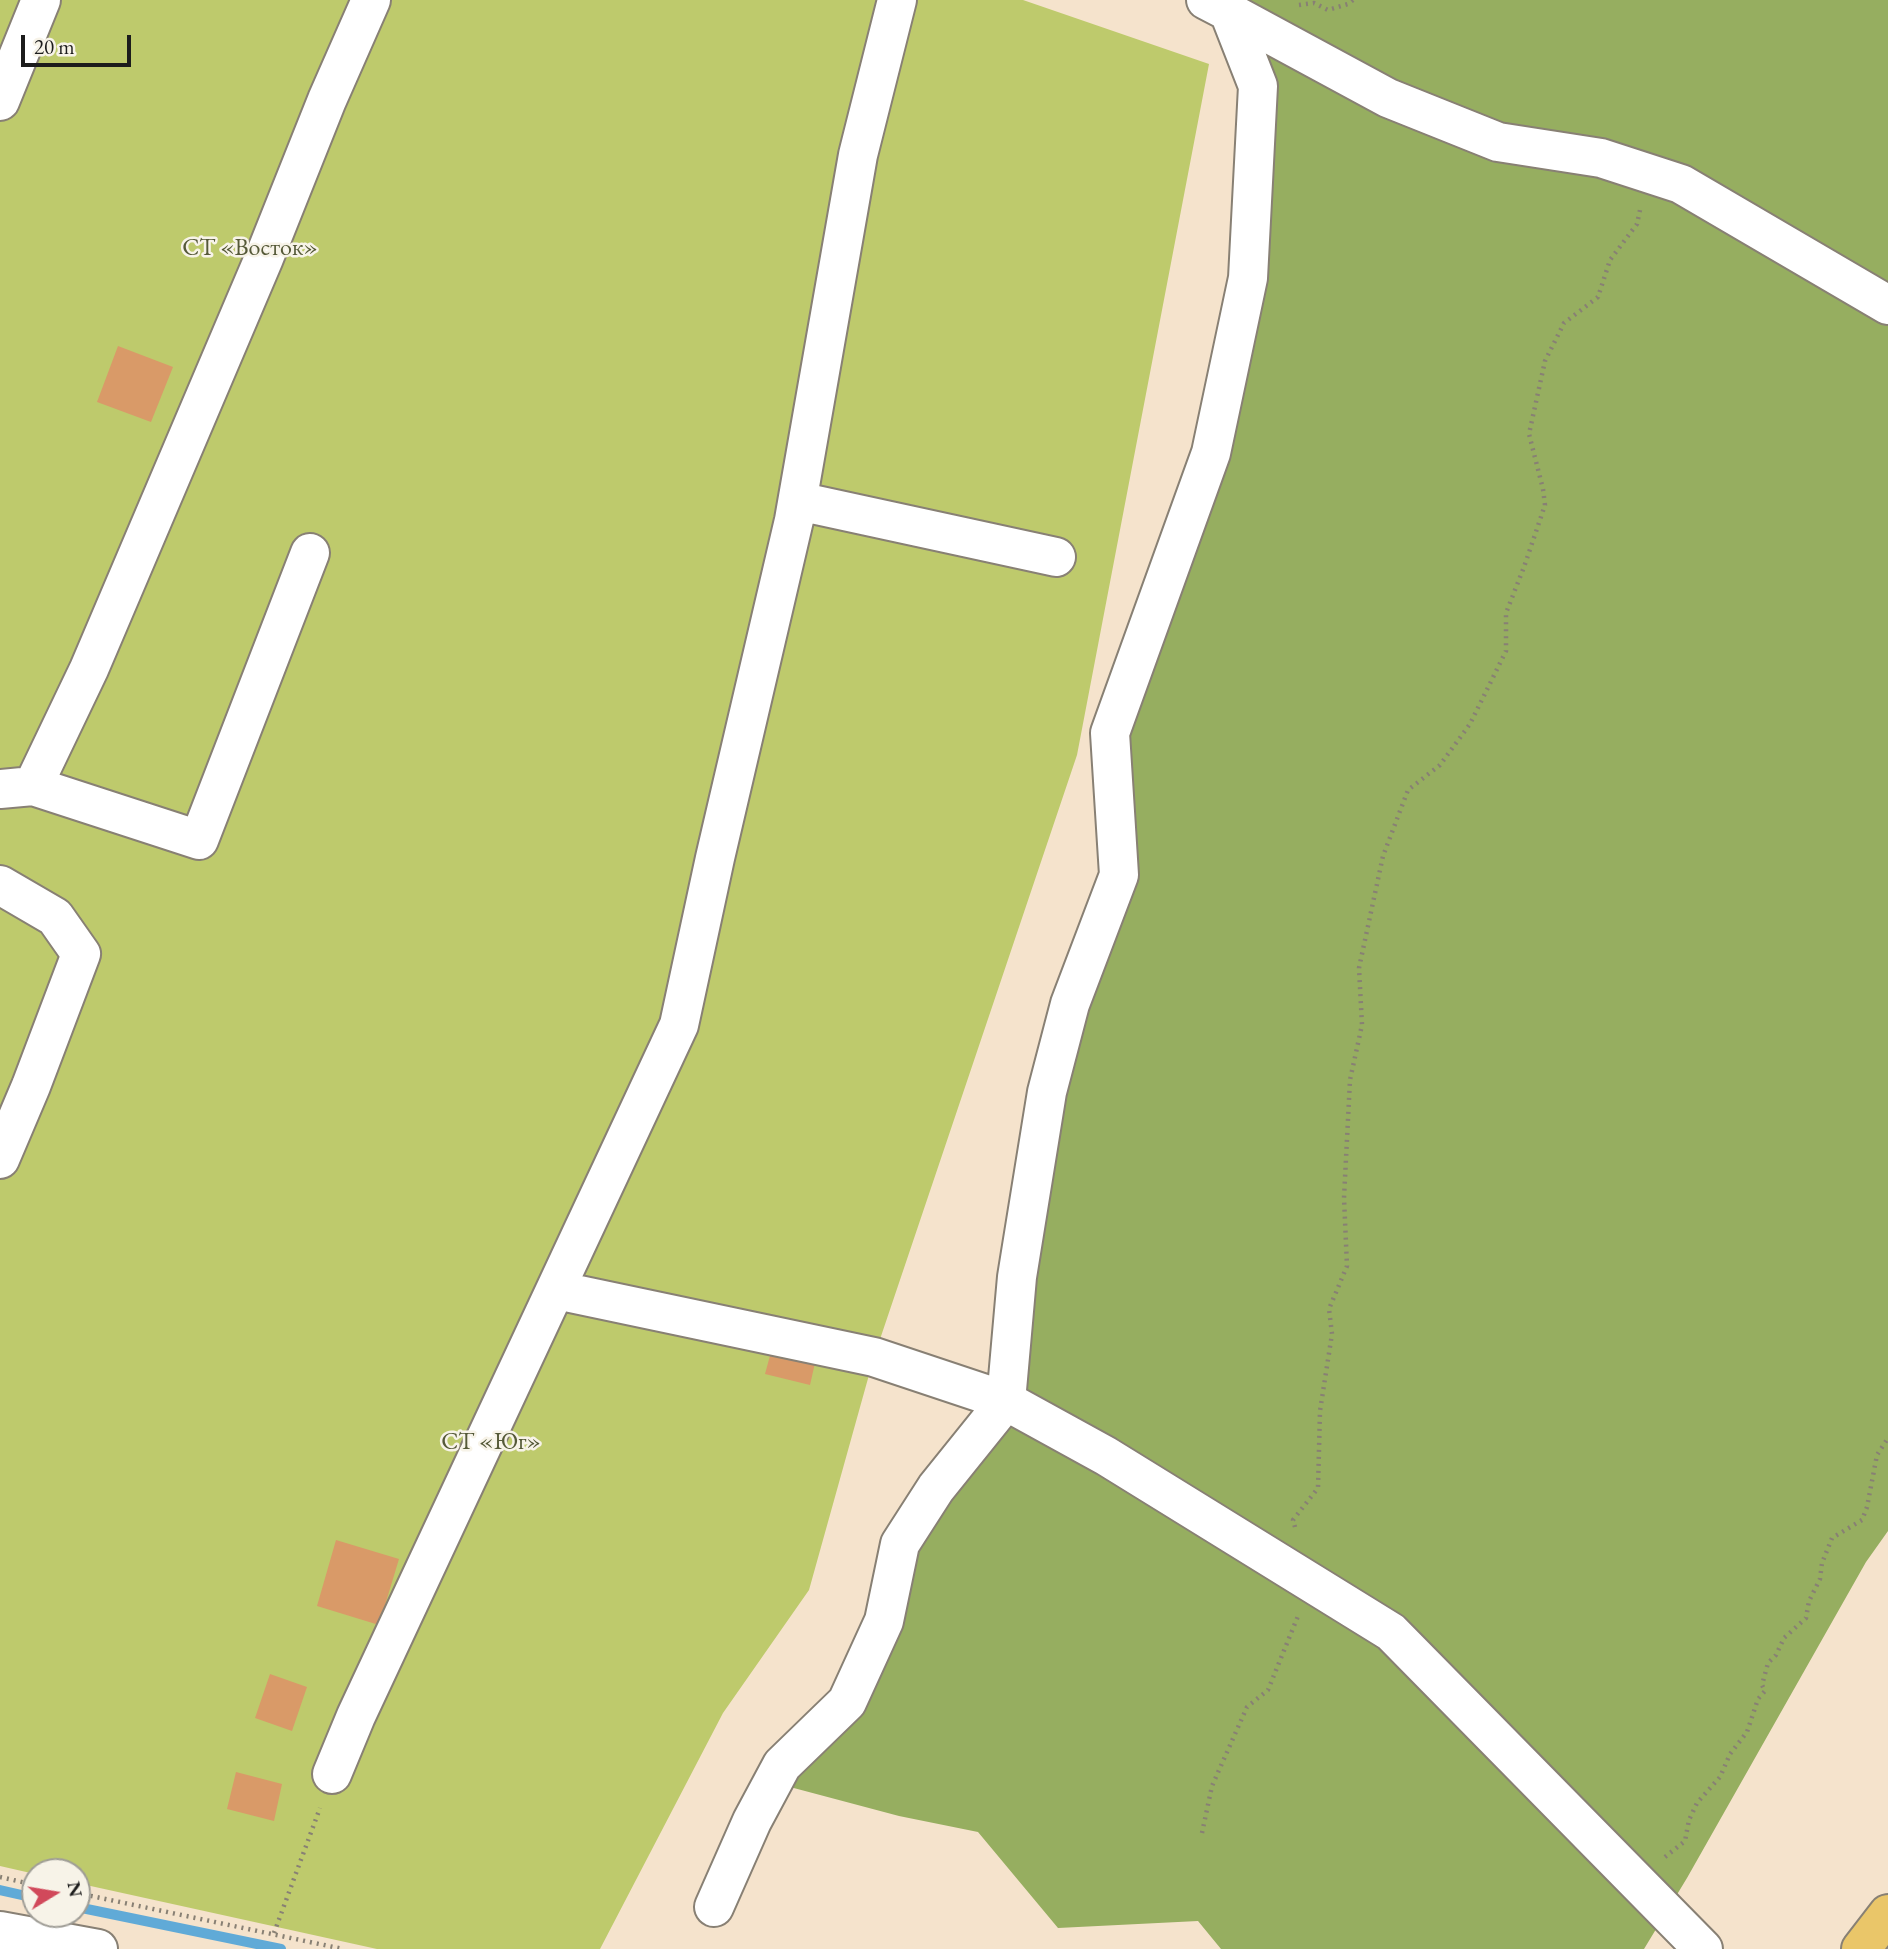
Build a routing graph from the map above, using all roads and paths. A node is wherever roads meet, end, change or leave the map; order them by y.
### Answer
1 (41, 0) edge
2 (371, 0) edge
3 (897, 0) edge
4 (1218, 6) edge
5 (0, 101) edge
6 (1673, 181) junction
7 (1888, 305) edge
8 (798, 501) junction
9 (310, 553) dead end
10 (1056, 557) dead end
11 (17, 787) edge
12 (0, 885) edge
13 (0, 1159) edge
14 (556, 1290) junction
15 (1006, 1401) junction
16 (1888, 1438) edge
17 (1308, 1581) junction
18 (332, 1774) joint
19 (1202, 1833) dead end
20 (0, 1877) edge
21 (21, 1882) edge
22 (1640, 1885) junction
23 (91, 1896) edge
24 (714, 1907) dead end
25 (1888, 1913) edge
26 (0, 1931) edge
27 (274, 1933) junction
28 (98, 1949) edge
29 (343, 1949) edge
30 (1703, 1949) edge
31 (1861, 1949) edge

1 - 5 lane
2 - 11 lane
3 - 8 lane
4 - 6 lane
4 - 15 lane
6 - 7 lane
6 - 17 path
8 - 10 lane
8 - 14 lane
9 - 11 lane
12 - 13 lane
14 - 15 lane
14 - 18 lane
15 - 17 lane
15 - 24 lane
16 - 22 path
17 - 19 path
17 - 22 lane
18 - 27 path
20 - 21 path
22 - 30 lane
23 - 27 path
25 - 31 main road
26 - 28 lane
27 - 29 path

